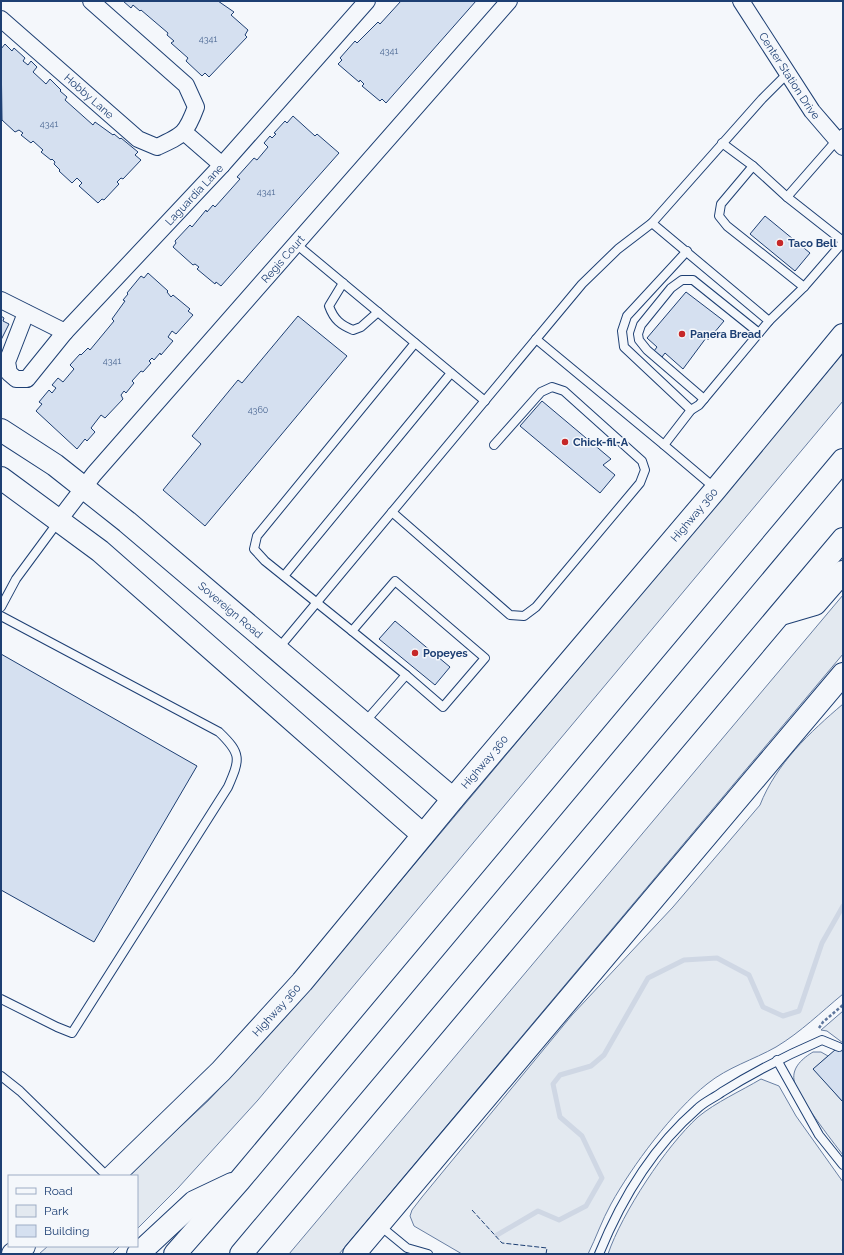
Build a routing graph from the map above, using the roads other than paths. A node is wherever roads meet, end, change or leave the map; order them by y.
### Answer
1 (91, 1) edge
2 (367, 1) edge
3 (509, 1) edge
4 (741, 1) edge
5 (1, 19) edge
6 (787, 74) junction
7 (184, 132) junction
8 (841, 140) edge
9 (722, 143) junction
10 (222, 165) junction
11 (753, 166) junction
12 (787, 197) junction
13 (652, 223) junction
14 (843, 242) edge
15 (296, 244) junction
16 (687, 251) junction
17 (343, 283) junction
18 (804, 287) junction
19 (1, 300) edge
20 (378, 312) junction
21 (26, 313) junction
22 (769, 321) junction
23 (65, 332) junction
24 (760, 333) junction
25 (843, 335) edge
26 (536, 339) junction
27 (415, 343) junction
28 (452, 373) junction
29 (704, 399) junction
30 (484, 401) junction
31 (691, 410) junction
32 (1, 430) edge
33 (664, 445) junction
34 (494, 446) dead end
35 (843, 460) edge
36 (1, 478) edge
37 (83, 488) junction
38 (716, 489) junction
39 (392, 512) junction
40 (59, 520) junction
41 (843, 539) edge
42 (843, 572) edge
43 (284, 576) junction
44 (317, 602) junction
45 (1, 607) edge
46 (780, 614) junction
47 (1, 616) edge
48 (352, 631) junction
49 (277, 650) junction
50 (843, 674) edge
51 (406, 675) junction
52 (364, 724) junction
53 (453, 799) junction
54 (423, 835) junction
55 (1, 999) edge
56 (839, 1047) dead end
57 (777, 1060) junction
58 (1, 1076) edge
59 (843, 1165) edge
60 (106, 1175) edge
61 (114, 1175) edge
62 (240, 1180) junction
63 (378, 1224) junction
64 (23, 1247) edge
65 (13, 1254) edge
66 (138, 1254) edge
67 (175, 1254) edge
68 (241, 1254) edge
69 (354, 1254) edge
70 (428, 1254) edge
71 (599, 1254) edge

1 - 7 street
2 - 10 street, Laguardia Lane
3 - 15 street, Regis Court
4 - 6 street, Center Station Drive
5 - 7 street, Hobby Lane
6 - 8 street, Center Station Drive
6 - 9 lane
7 - 10 street
8 - 12 lane
9 - 11 lane
9 - 13 lane
10 - 23 street, Laguardia Lane
11 - 12 lane
11 - 18 lane
12 - 14 lane
13 - 16 lane
13 - 26 lane
14 - 18 lane
15 - 17 lane
15 - 37 street, Regis Court
16 - 22 lane
16 - 31 lane
17 - 20 lane
17 - 20 lane
18 - 22 lane
19 - 21 street
20 - 27 lane
21 - 23 street
21 - 23 street, Laguardia Lane
22 - 24 lane
24 - 29 lane
24 - 29 lane
25 - 38 main road, Highway 360
26 - 30 lane
26 - 33 lane
27 - 28 lane
27 - 43 lane
28 - 30 lane
28 - 43 lane
29 - 31 lane
30 - 39 lane
31 - 33 lane
32 - 37 main road, Sovereign Road
33 - 38 lane
34 - 39 lane
35 - 62 main road
36 - 40 main road
37 - 40 street, Regis Court
37 - 49 main road, Sovereign Road
38 - 53 main road, Highway 360
39 - 44 lane
40 - 45 lane
40 - 54 main road
41 - 46 main road
42 - 46 main road
43 - 44 lane
44 - 48 lane
44 - 49 lane
46 - 68 main road
47 - 55 lane
48 - 51 lane
48 - 51 lane
49 - 52 main road, Sovereign Road
50 - 63 main road
51 - 52 lane
52 - 53 main road, Sovereign Road
53 - 54 main road, Highway 360
54 - 61 main road, Highway 360
56 - 57 lane
57 - 59 lane
57 - 71 lane
58 - 60 lane
62 - 66 main road
62 - 67 main road
63 - 69 main road
63 - 70 lane
64 - 65 main road

